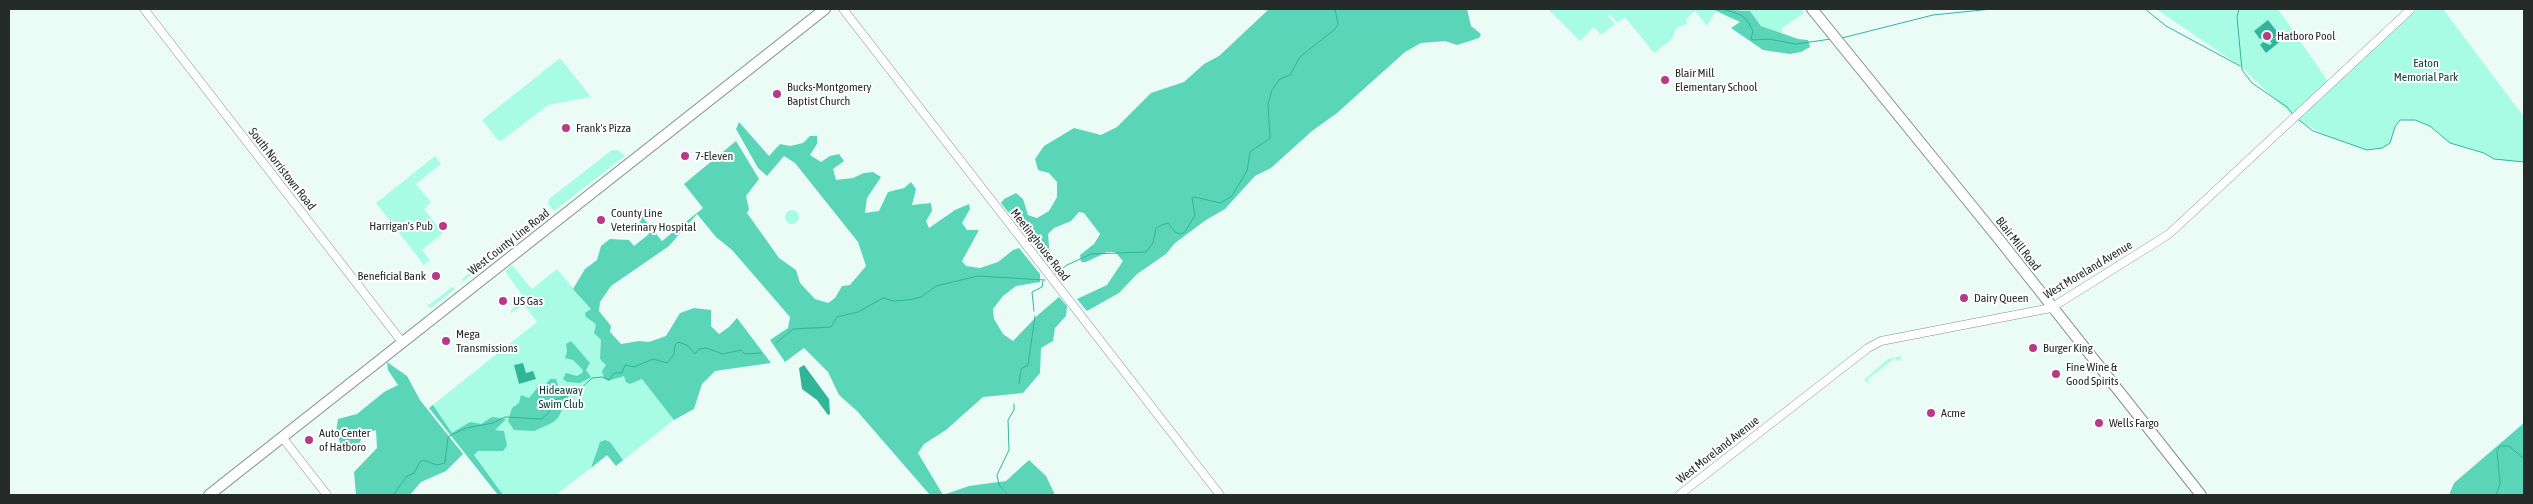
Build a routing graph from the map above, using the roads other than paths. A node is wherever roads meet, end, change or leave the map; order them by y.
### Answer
1 (144, 9) edge
2 (825, 9) edge
3 (843, 9) edge
4 (1812, 9) edge
5 (2411, 9) edge
6 (2051, 308) junction
7 (402, 342) junction
8 (282, 437) junction
9 (209, 495) edge
10 (327, 495) edge
11 (1220, 495) edge
12 (1679, 495) edge
13 (2202, 495) edge

1 - 7 street, South Norristown Road
2 - 7 main road, West County Line Road
3 - 11 street, Meetinghouse Road
4 - 6 main road, Blair Mill Road
5 - 6 street, West Moreland Avenue
6 - 12 street, West Moreland Avenue
6 - 13 main road, Blair Mill Road
7 - 8 main road, West County Line Road
8 - 9 main road, West County Line Road
8 - 10 street

